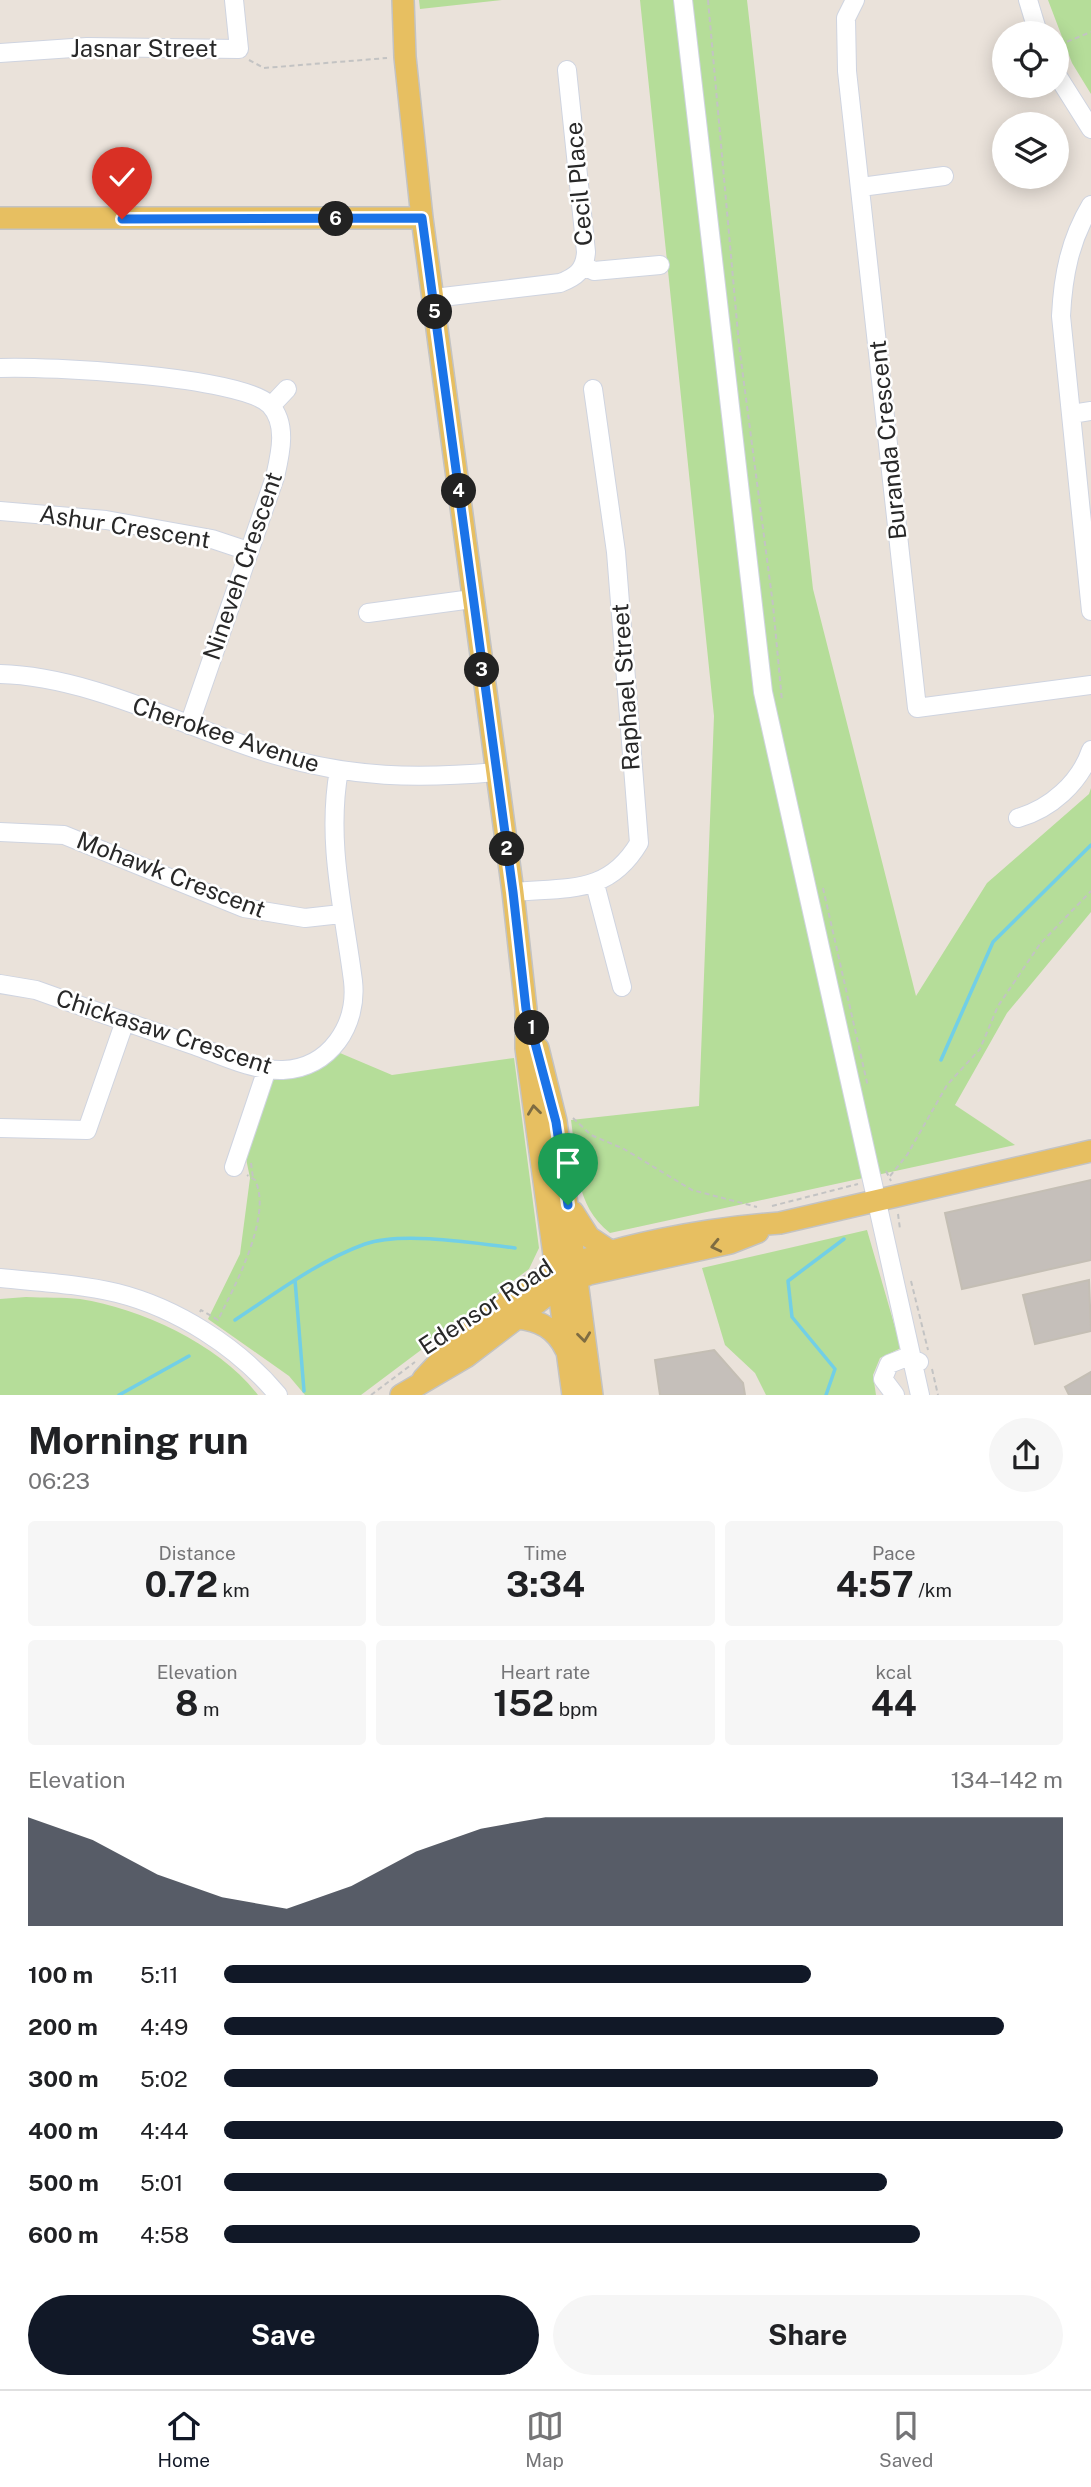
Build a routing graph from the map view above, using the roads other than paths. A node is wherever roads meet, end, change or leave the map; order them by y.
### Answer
1 (234, 0) edge
2 (403, 0) edge
3 (683, 0) edge
4 (855, 0) edge
5 (1028, 0) edge
6 (1034, 21) edge
7 (0, 53) edge
8 (567, 69) dead end
9 (1069, 94) edge
10 (1091, 129) edge
11 (944, 176) dead end
12 (860, 187) junction
13 (1091, 205) edge
14 (0, 218) edge
15 (422, 218) junction
16 (660, 265) dead end
17 (584, 266) junction
18 (434, 298) junction
19 (0, 368) edge
20 (593, 388) dead end
21 (287, 389) dead end
22 (271, 406) junction
23 (1091, 411) edge
24 (1072, 414) junction
25 (0, 511) edge
26 (248, 551) junction
27 (1090, 566) edge
28 (472, 599) junction
29 (1091, 611) edge
30 (368, 613) dead end
31 (0, 674) edge
32 (1091, 685) edge
33 (189, 725) junction
34 (1091, 750) edge
35 (339, 771) junction
36 (496, 772) junction
37 (1018, 818) dead end
38 (0, 832) edge
39 (595, 884) junction
40 (513, 892) junction
41 (341, 914) junction
42 (0, 984) edge
43 (622, 987) dead end
44 (526, 1009) junction
45 (125, 1021) junction
46 (267, 1069) junction
47 (0, 1128) edge
48 (1091, 1151) edge
49 (234, 1167) road end
50 (876, 1201) junction
51 (568, 1205) junction
52 (780, 1223) junction
53 (613, 1253) junction
54 (567, 1275) junction
55 (0, 1278) edge
56 (517, 1318) junction
57 (568, 1356) junction
58 (912, 1357) junction
59 (424, 1379) junction
60 (278, 1395) edge
61 (401, 1395) edge
62 (573, 1395) edge
63 (592, 1395) edge
64 (895, 1395) edge
65 (921, 1395) edge

1 - 7 street, Jasnar Street
2 - 15 main road
3 - 50 street
4 - 12 street, Buranda Crescent
5 - 6 street
8 - 17 street, Cecil Place
9 - 10 street
11 - 12 street
12 - 32 street, Buranda Crescent
13 - 24 street
14 - 15 main road
15 - 18 main road
16 - 17 street
17 - 18 street, Cecil Place
18 - 28 main road
19 - 22 street
20 - 39 street, Raphael Street
21 - 22 street
22 - 26 street, Nineveh Crescent
23 - 24 street
24 - 27 street
25 - 26 street, Ashur Crescent
26 - 33 street, Nineveh Crescent
27 - 29 street
28 - 30 street
28 - 36 main road
31 - 33 street, Cherokee Avenue
33 - 35 street, Cherokee Avenue
34 - 37 street
35 - 36 street, Cherokee Avenue
35 - 41 street, Chickasaw Crescent
36 - 40 main road
38 - 41 street, Mohawk Crescent
39 - 40 street, Raphael Street
39 - 43 street
40 - 44 main road
41 - 46 street, Chickasaw Crescent
42 - 45 street, Chickasaw Crescent
44 - 51 main road
54 -> 44 main road
45 - 46 street, Chickasaw Crescent
45 - 47 street
46 - 49 street
48 - 50 main road, Edensor Road
50 - 52 main road, Edensor Road
50 - 58 street
51 - 53 main road
51 - 54 main road
52 - 53 main road, Edensor Road
52 -> 54 main road, Edensor Road
53 - 54 main road, Edensor Road
54 - 56 main road, Edensor Road
54 - 57 main road
54 - 59 main road, Edensor Road
54 -> 63 main road
55 - 60 street
56 - 57 main road
56 - 59 main road, Edensor Road
57 - 62 main road
58 - 64 street
58 - 65 street
59 - 61 main road, Edensor Road

